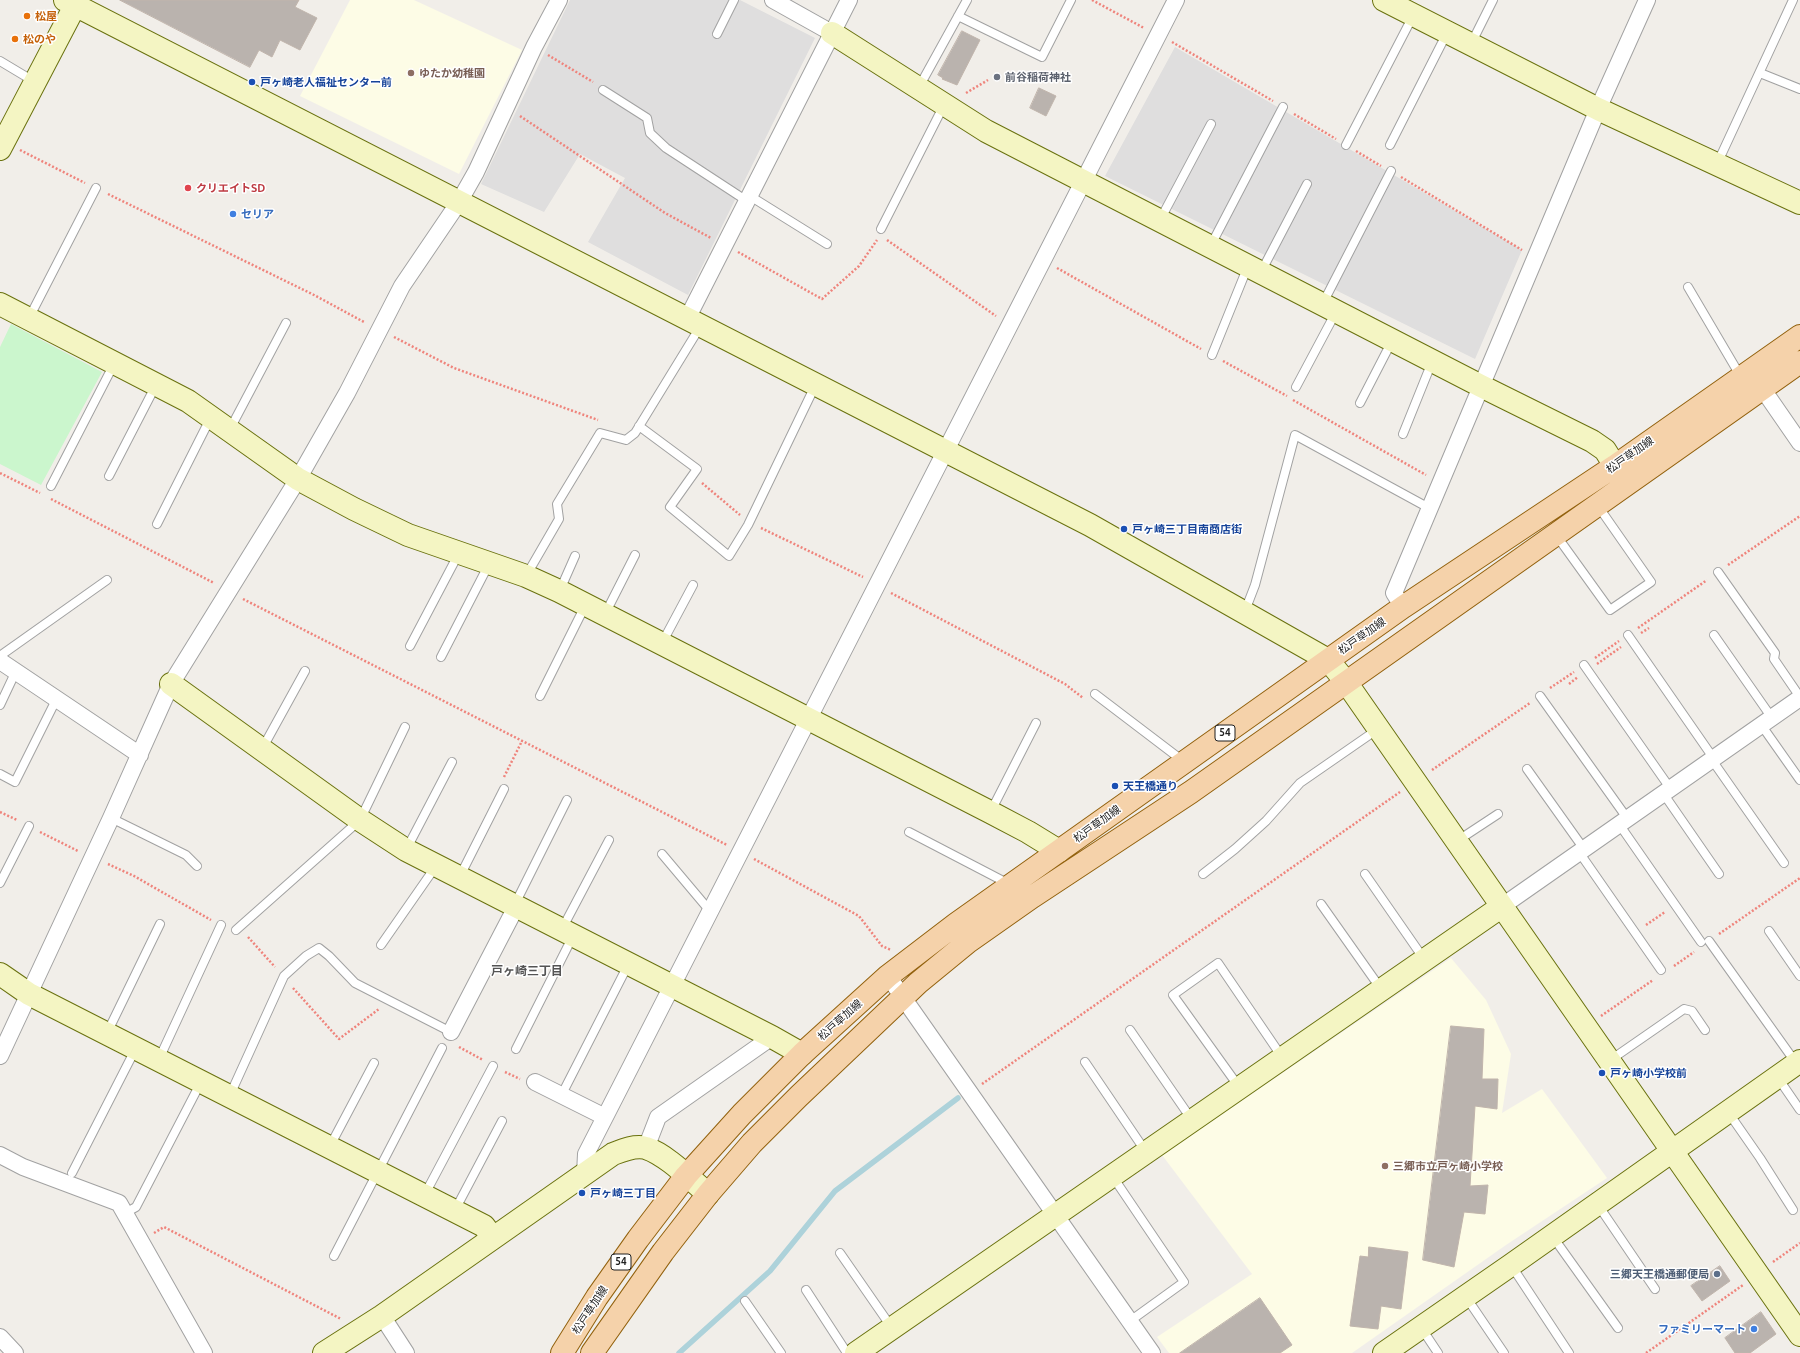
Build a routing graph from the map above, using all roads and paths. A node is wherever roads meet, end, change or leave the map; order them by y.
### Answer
1 (559, 0) edge
2 (734, 0) edge
3 (773, 0) edge
4 (849, 0) edge
5 (1071, 0) edge
6 (1092, 0) edge
7 (1176, 0) edge
8 (1384, 0) edge
9 (1493, 0) edge
10 (1646, 0) edge
11 (1793, 0) edge
12 (964, 1) edge
13 (73, 2) edge
14 (1413, 15) junction
15 (958, 16) junction
16 (1448, 32) junction
17 (832, 33) junction
18 (717, 34) dead end
19 (1158, 35) junction
20 (1470, 45) junction
21 (534, 47) junction
22 (0, 62) edge
23 (1760, 73) junction
24 (988, 80) dead end
25 (35, 82) junction
26 (918, 89) junction
27 (1800, 89) edge
28 (603, 90) joint
29 (966, 93) dead end
30 (944, 105) junction
31 (507, 107) junction
32 (1283, 107) junction
33 (1598, 110) junction
34 (1211, 124) dead end
35 (1346, 145) junction
36 (1390, 145) dead end
37 (0, 149) edge
38 (1717, 164) junction
39 (1390, 171) junction
40 (1083, 182) junction
41 (1307, 184) dead end
42 (96, 188) dead end
43 (748, 198) junction
44 (459, 202) junction
45 (1800, 203) edge
46 (1160, 220) junction
47 (881, 229) dead end
48 (827, 244) dead end
49 (724, 245) junction
50 (1211, 246) junction
51 (1535, 258) junction
52 (1052, 265) dead end
53 (1255, 269) junction
54 (1688, 287) dead end
55 (0, 304) edge
56 (1330, 307) junction
57 (29, 319) junction
58 (286, 322) dead end
59 (693, 323) junction
60 (1010, 325) junction
61 (1800, 336) edge
62 (1392, 341) junction
63 (1212, 355) junction
64 (1433, 361) junction
65 (1800, 362) edge
66 (114, 363) junction
67 (1741, 377) junction
68 (156, 385) junction
69 (816, 385) junction
70 (1481, 386) junction
71 (1296, 387) dead end
72 (1762, 388) junction
73 (1360, 403) dead end
74 (211, 417) junction
75 (639, 426) junction
76 (230, 430) junction
77 (1403, 434) dead end
78 (1800, 443) edge
79 (945, 451) junction
80 (1615, 466) junction
81 (0, 473) edge
82 (109, 476) dead end
83 (298, 479) junction
84 (1440, 482) junction
85 (51, 486) dead end
86 (41, 494) dead end
87 (48, 498) dead end
88 (1596, 505) junction
89 (1429, 508) junction
90 (1800, 516) edge
91 (157, 524) dead end
92 (1555, 535) junction
93 (459, 553) junction
94 (634, 555) dead end
95 (574, 556) dead end
96 (489, 563) junction
97 (1718, 572) junction
98 (526, 576) junction
99 (106, 580) dead end
100 (693, 585) dead end
101 (229, 591) junction
102 (559, 591) junction
103 (1403, 607) junction
104 (595, 610) junction
105 (1245, 611) junction
106 (1649, 628) dead end
107 (1714, 635) dead end
108 (1630, 637) junction
109 (662, 644) junction
110 (410, 646) dead end
111 (0, 656) edge
112 (441, 657) dead end
113 (1328, 660) junction
114 (0, 661) edge
115 (1586, 668) junction
116 (16, 671) junction
117 (305, 671) dead end
118 (1346, 682) junction
119 (171, 684) junction
120 (1569, 684) dead end
121 (1094, 694) dead end
122 (540, 696) dead end
123 (1540, 696) junction
124 (1800, 697) edge
125 (57, 698) junction
126 (0, 705) edge
127 (808, 719) junction
128 (1767, 722) junction
129 (1036, 723) dead end
130 (406, 727) dead end
131 (1378, 728) junction
132 (522, 741) junction
133 (262, 749) junction
134 (140, 754) junction
135 (1713, 759) junction
136 (452, 762) dead end
137 (1184, 762) junction
138 (1527, 769) dead end
139 (0, 774) edge
140 (1800, 780) edge
141 (1415, 782) junction
142 (504, 789) joint
143 (1667, 790) junction
144 (567, 800) dead end
145 (990, 812) junction
146 (1498, 814) dead end
147 (112, 818) junction
148 (360, 820) junction
149 (1623, 821) junction
150 (29, 826) dead end
151 (909, 832) dead end
152 (609, 840) dead end
153 (1456, 841) junction
154 (406, 850) junction
155 (1059, 851) junction
156 (1582, 851) junction
157 (741, 852) junction
158 (662, 854) dead end
159 (1784, 863) dead end
160 (197, 866) dead end
161 (436, 866) junction
162 (1203, 874) dead end
163 (1365, 874) dead end
164 (1719, 874) dead end
165 (459, 877) junction
166 (0, 883) edge
167 (1011, 885) junction
168 (1321, 904) dead end
169 (1675, 905) junction
170 (515, 907) junction
171 (1501, 907) junction
172 (710, 911) junction
173 (160, 924) dead end
174 (222, 925) dead end
175 (236, 930) dead end
176 (1769, 931) dead end
177 (568, 933) junction
178 (1635, 933) junction
179 (381, 945) dead end
180 (893, 951) dead end
181 (1425, 959) junction
182 (629, 964) junction
183 (1661, 970) dead end
184 (0, 974) edge
185 (888, 976) junction
186 (1800, 976) edge
187 (671, 986) junction
188 (1381, 990) junction
189 (29, 994) junction
190 (902, 997) junction
191 (1130, 1030) dead end
192 (1705, 1030) dead end
193 (452, 1032) joint
194 (107, 1033) junction
195 (772, 1037) junction
196 (136, 1048) junction
197 (442, 1048) dead end
198 (516, 1049) dead end
199 (802, 1054) junction
200 (0, 1056) edge
201 (1283, 1058) junction
202 (159, 1059) junction
203 (1609, 1061) junction
204 (1085, 1062) dead end
205 (1798, 1062) edge
206 (374, 1063) dead end
207 (493, 1066) dead end
208 (1777, 1077) junction
209 (202, 1080) junction
210 (534, 1082) dead end
211 (978, 1087) dead end
212 (1239, 1088) junction
213 (230, 1095) junction
214 (561, 1096) junction
215 (1800, 1110) edge
216 (1728, 1111) junction
217 (604, 1117) junction
218 (502, 1121) dead end
219 (1192, 1121) junction
220 (330, 1146) junction
221 (646, 1148) junction
222 (1672, 1150) junction
223 (1146, 1153) junction
224 (0, 1155) edge
225 (378, 1172) junction
226 (72, 1173) dead end
227 (585, 1174) junction
228 (686, 1176) junction
229 (1113, 1176) junction
230 (708, 1194) junction
231 (424, 1195) junction
232 (1597, 1205) junction
233 (454, 1210) junction
234 (1793, 1210) dead end
235 (125, 1213) junction
236 (1056, 1216) junction
237 (148, 1237) dead end
238 (1552, 1237) junction
239 (493, 1238) junction
240 (1800, 1243) edge
241 (840, 1253) dead end
242 (334, 1256) dead end
243 (1771, 1263) dead end
244 (1511, 1265) junction
245 (1746, 1283) dead end
246 (1655, 1289) dead end
247 (806, 1290) dead end
248 (1465, 1297) junction
249 (745, 1301) dead end
250 (382, 1316) junction
251 (1130, 1321) junction
252 (346, 1322) dead end
253 (1421, 1327) junction
254 (892, 1328) junction
255 (1618, 1328) dead end
256 (1800, 1335) edge
257 (0, 1337) edge
258 (15, 1353) edge
259 (204, 1353) edge
260 (324, 1353) edge
261 (406, 1353) edge
262 (562, 1353) edge
263 (592, 1353) edge
264 (782, 1353) edge
265 (847, 1353) edge
266 (856, 1353) edge
267 (1152, 1353) edge
268 (1384, 1353) edge
269 (1438, 1353) edge
270 (1504, 1353) edge
271 (1569, 1353) edge
272 (1646, 1353) edge

1 - 21 street
2 - 18 lane
3 - 17 street
4 - 17 street
5 - 15 lane
6 - 19 path
7 - 19 street
8 - 14 street
9 - 20 lane
10 - 33 street
11 - 23 lane
12 - 15 lane
13 - 25 street
13 - 44 street
14 - 16 street
14 - 35 lane
15 - 26 lane
16 - 20 street
16 - 36 lane
17 - 26 street
17 - 43 street
19 - 32 path
19 - 40 street
20 - 33 street
21 - 28 path
21 - 31 street
22 - 25 lane
23 - 27 lane
23 - 38 lane
24 - 29 path
25 - 37 street
26 - 30 street
28 - 43 lane
30 - 40 street
30 - 47 lane
31 - 44 street
31 - 49 path
32 - 35 path
32 - 50 lane
33 - 38 street
33 - 51 street
34 - 46 lane
35 - 39 path
38 - 45 street
39 - 51 path
39 - 56 lane
40 - 46 street
40 - 60 street
41 - 53 lane
42 - 57 lane
43 - 48 lane
43 - 49 street
44 - 59 street
44 - 83 street
46 - 50 street
49 - 59 street
49 - 60 path
50 - 53 street
51 - 70 street
52 - 63 path
53 - 56 street
53 - 63 lane
54 - 67 lane
55 - 57 street
56 - 62 street
56 - 71 lane
57 - 66 street
58 - 76 lane
59 - 69 street
59 - 75 lane
60 - 79 street
61 - 67 main road, 松戸草加線 / 54
62 - 64 street
62 - 73 lane
63 - 84 path
64 - 70 street
64 - 77 lane
65 - 72 main road, 松戸草加線 / 54
66 - 68 street
66 - 85 lane
67 - 80 main road, 松戸草加線 / 54
68 - 74 street
68 - 82 lane
69 - 75 lane
69 - 79 street
70 - 80 street
70 - 84 street
72 - 78 street
72 - 88 main road, 松戸草加線 / 54
74 - 76 street
74 - 91 lane
75 - 98 lane
76 - 83 street
79 - 105 street
79 - 127 street
80 - 103 main road, 松戸草加線 / 54
81 - 86 path
83 - 93 street
83 - 101 street
84 - 89 street
87 - 101 path
88 - 92 main road, 松戸草加線 / 54
88 - 92 lane
89 - 103 street
89 - 105 lane
90 - 97 path
92 - 118 main road, 松戸草加線 / 54
93 - 96 street
93 - 110 lane
94 - 104 lane
95 - 102 lane
96 - 98 street
96 - 112 lane
97 - 108 path
97 - 124 lane
98 - 102 street
99 - 111 lane
100 - 109 lane
101 - 119 street
101 - 132 path
102 - 104 street
103 - 113 main road, 松戸草加線 / 54
104 - 109 street
104 - 122 lane
105 - 113 street
106 - 108 path
107 - 128 lane
108 - 115 path
108 - 115 path
108 - 135 lane
109 - 127 street
113 - 118 street
113 - 137 main road, 松戸草加線 / 54
114 - 116 street
115 - 120 path
115 - 123 path
115 - 143 lane
116 - 125 street
116 - 126 lane
117 - 133 lane
118 - 131 street
118 - 190 main road, 松戸草加線 / 54
119 - 133 street
119 - 134 street
121 - 137 lane
123 - 141 path
123 - 149 lane
124 - 128 street
125 - 134 street
125 - 139 lane
127 - 145 street
127 - 157 street
128 - 135 street
128 - 140 lane
129 - 145 lane
130 - 148 lane
131 - 141 street
131 - 162 lane
132 - 142 path
132 - 157 path
133 - 148 street
134 - 147 street
135 - 143 street
135 - 159 lane
136 - 154 lane
137 - 155 main road, 松戸草加線 / 54
138 - 156 lane
141 - 153 street
141 - 211 path
142 - 165 lane
143 - 149 street
143 - 164 lane
144 - 170 lane
145 - 155 street
146 - 153 lane
147 - 160 lane
147 - 189 street
148 - 154 street
148 - 175 lane
149 - 156 street
149 - 169 lane
150 - 166 lane
151 - 167 lane
152 - 177 lane
153 - 171 street
154 - 161 street
155 - 167 main road, 松戸草加線 / 54
156 - 171 street
156 - 178 lane
157 - 172 street
157 - 180 path
158 - 172 lane
161 - 165 street
161 - 179 lane
163 - 181 lane
165 - 170 street
167 - 185 main road, 松戸草加線 / 54
168 - 188 lane
169 - 178 path
169 - 205 lane
170 - 177 street
170 - 193 street
171 - 181 street
171 - 203 street
172 - 187 street
173 - 194 lane
174 - 202 lane
176 - 186 lane
177 - 182 street
177 - 198 lane
178 - 183 lane
181 - 188 street
182 - 187 street
182 - 214 lane
184 - 189 street
185 - 190 street
185 - 199 main road, 松戸草加線 / 54
187 - 195 street
187 - 217 street
188 - 201 street
189 - 194 street
189 - 200 street
190 - 230 main road, 松戸草加線 / 54
190 - 236 street
191 - 219 lane
192 - 203 lane
193 - 213 lane
194 - 196 street
195 - 199 street
195 - 221 street
196 - 202 street
196 - 226 lane
197 - 225 lane
199 - 228 main road, 松戸草加線 / 54
201 - 212 street
201 - 212 lane
202 - 209 street
203 - 222 street
204 - 223 lane
205 - 208 street
206 - 220 lane
207 - 231 lane
208 - 215 lane
208 - 216 street
209 - 213 street
209 - 235 lane
210 - 214 street
212 - 219 street
213 - 220 street
214 - 217 street
216 - 222 street
216 - 234 lane
217 - 227 street
218 - 233 lane
219 - 223 street
220 - 225 street
221 - 227 street
221 - 228 street
222 - 232 street
222 - 256 street
223 - 229 street
224 - 235 street
225 - 231 street
225 - 242 lane
227 - 239 street
228 - 230 street
228 - 262 main road, 松戸草加線 / 54
229 - 236 street
229 - 251 lane
230 - 263 main road, 松戸草加線 / 54
231 - 233 street
232 - 238 street
232 - 246 lane
233 - 239 street
235 - 259 street
236 - 251 street
236 - 254 street
237 - 252 path
238 - 244 street
238 - 255 lane
239 - 250 street
240 - 243 path
241 - 254 lane
244 - 248 street
244 - 271 lane
245 - 272 path
247 - 265 lane
248 - 253 street
248 - 270 lane
249 - 264 lane
250 - 260 street
250 - 261 street
251 - 267 street
253 - 268 street
253 - 269 lane
254 - 266 street
257 - 258 street

